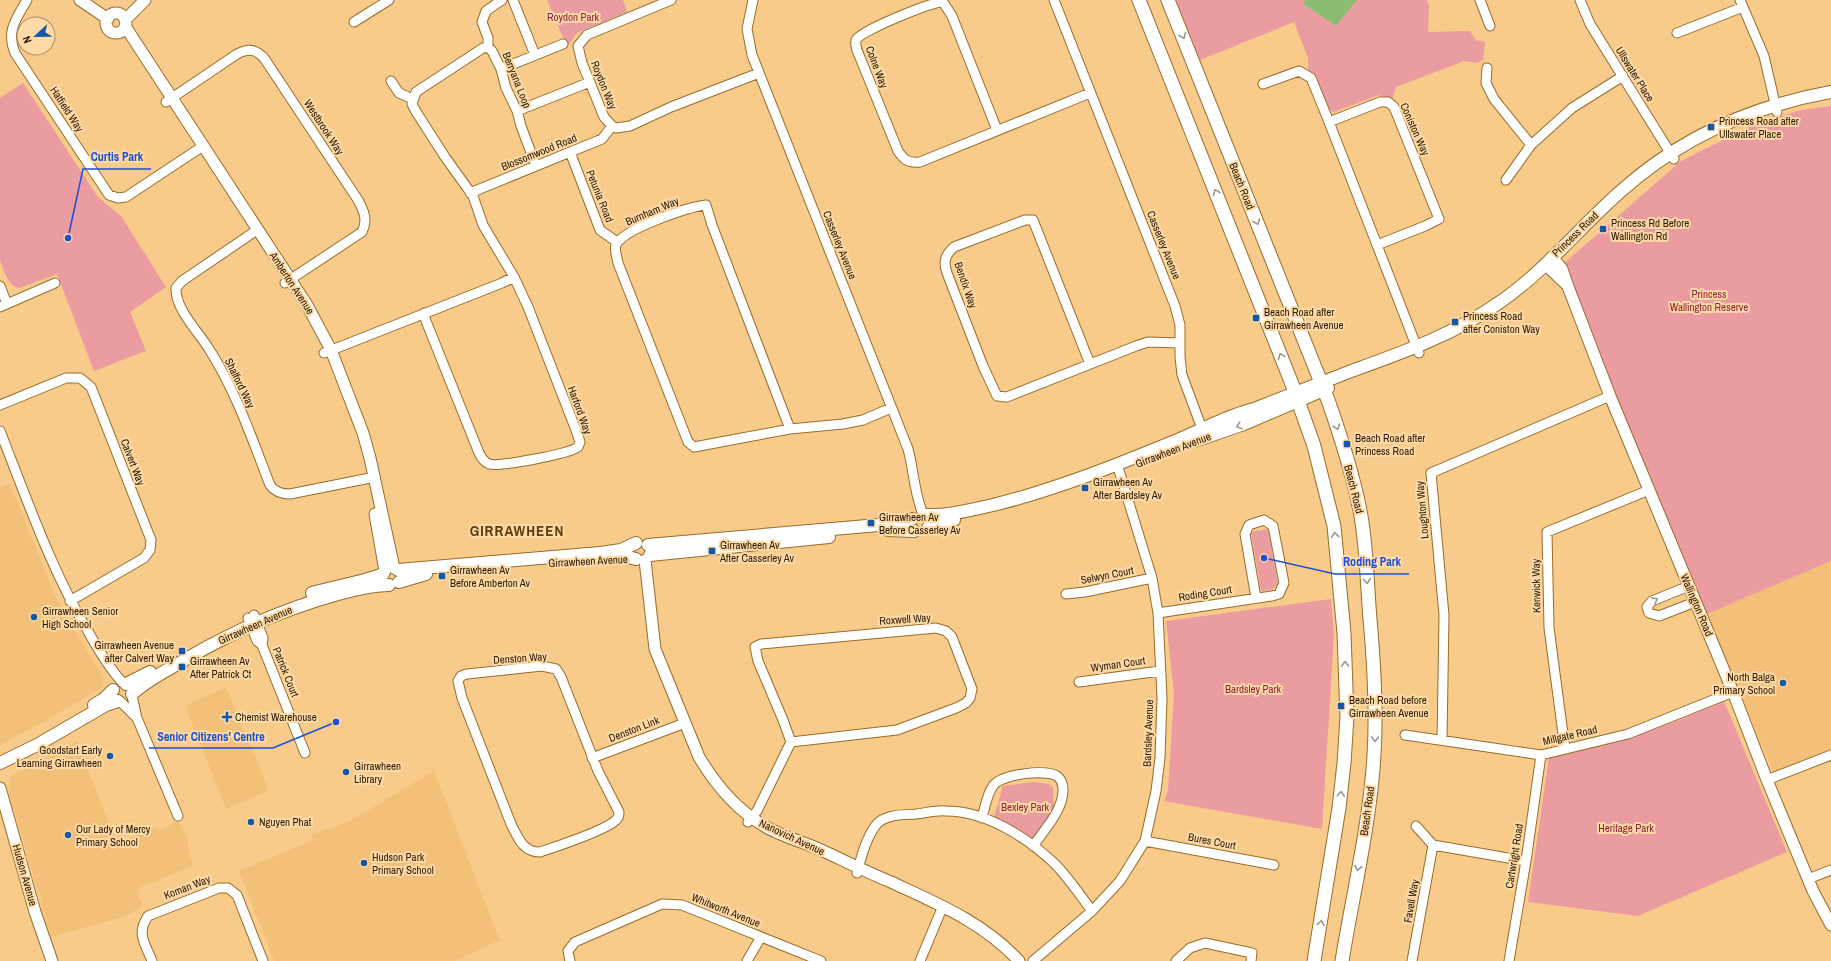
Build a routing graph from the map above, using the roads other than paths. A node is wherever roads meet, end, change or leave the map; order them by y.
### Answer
1 (27, 0) edge
2 (80, 0) edge
3 (93, 0) edge
4 (135, 0) edge
5 (146, 0) edge
6 (389, 0) edge
7 (502, 0) edge
8 (513, 0) edge
9 (671, 0) edge
10 (753, 0) edge
11 (1054, 0) edge
12 (1139, 0) edge
13 (1168, 0) edge
14 (1480, 0) edge
15 (1580, 0) edge
16 (1742, 3) edge
17 (118, 21) junction
18 (354, 22) dead end
19 (1490, 26) dead end
20 (1677, 33) dead end
21 (563, 44) dead end
22 (488, 47) junction
23 (536, 55) junction
24 (502, 68) junction
25 (1487, 68) dead end
26 (759, 73) junction
27 (1623, 76) junction
28 (391, 81) dead end
29 (590, 82) junction
30 (1263, 84) dead end
31 (1831, 92) edge
32 (1090, 93) junction
33 (413, 99) junction
34 (1831, 99) edge
35 (169, 100) junction
36 (1776, 109) junction
37 (517, 111) junction
38 (1329, 122) junction
39 (612, 126) junction
40 (997, 130) junction
41 (1531, 145) junction
42 (200, 148) junction
43 (570, 152) junction
44 (1672, 156) junction
45 (536, 166) junction
46 (1506, 180) dead end
47 (470, 193) junction
48 (255, 232) junction
49 (617, 242) junction
50 (1377, 245) junction
51 (1551, 263) junction
52 (514, 278) junction
53 (287, 281) junction
54 (55, 283) dead end
55 (0, 286) edge
56 (4, 305) edge
57 (424, 313) junction
58 (1180, 343) junction
59 (1418, 350) junction
60 (328, 352) junction
61 (1090, 364) junction
62 (1323, 386) junction
63 (1610, 396) junction
64 (1297, 397) junction
65 (0, 405) edge
66 (891, 408) junction
67 (790, 429) junction
68 (0, 431) edge
69 (1204, 433) junction
70 (1118, 467) junction
71 (371, 477) junction
72 (1649, 490) junction
73 (918, 519) junction
74 (642, 554) junction
75 (391, 575) junction
76 (1152, 578) junction
77 (1689, 586) junction
78 (1066, 594) dead end
79 (1256, 598) junction
80 (70, 601) junction
81 (1695, 602) junction
82 (1158, 613) junction
83 (252, 620) junction
84 (1160, 671) junction
85 (1079, 682) dead end
86 (123, 692) junction
87 (1733, 692) junction
88 (681, 725) junction
89 (1405, 736) dead end
90 (1442, 740) junction
91 (791, 742) junction
92 (1565, 749) junction
93 (305, 753) dead end
94 (1541, 755) junction
95 (1831, 755) edge
96 (0, 757) edge
97 (592, 758) junction
98 (0, 763) edge
99 (1767, 780) junction
100 (0, 788) edge
101 (0, 804) edge
102 (178, 816) dead end
103 (982, 818) junction
104 (750, 820) junction
105 (1416, 826) dead end
106 (1145, 841) junction
107 (1433, 845) junction
108 (1033, 846) junction
109 (1526, 861) junction
110 (1274, 865) dead end
111 (1831, 870) edge
112 (857, 871) junction
113 (1808, 879) junction
114 (941, 909) junction
115 (1092, 910) junction
116 (1831, 924) edge
117 (761, 937) junction
118 (45, 961) edge
119 (52, 961) edge
120 (152, 961) edge
121 (263, 961) edge
122 (570, 961) edge
123 (747, 961) edge
124 (821, 961) edge
125 (920, 961) edge
126 (1010, 961) edge
127 (1019, 961) edge
128 (1033, 961) edge
129 (1176, 961) edge
130 (1251, 961) edge
131 (1314, 961) edge
132 (1342, 961) edge
133 (1412, 961) edge
134 (1509, 961) edge

1 - 42 street, Hatfield Way
2 - 17 street, Amberton Avenue
3 - 17 street, Amberton Avenue
4 - 17 street
5 - 17 street
6 - 18 street
7 - 22 street
8 - 23 street
9 - 29 street, Roydon Way
10 - 26 street, Casserley Avenue
11 - 32 street, Casserley Avenue
64 -> 12 main road
13 -> 62 main road, Beach Road
14 - 19 street
15 - 27 street, Ullswater Place
16 - 20 street
16 - 36 street
17 - 35 street, Amberton Avenue
21 - 23 street
22 - 24 street, Berryana Loop
22 - 33 street, Berryana Loop
23 - 24 street
24 - 37 street, Berryana Loop
25 - 41 street
26 - 39 street, Roydon Way
26 - 66 street, Casserley Avenue
27 - 41 street
27 - 44 street, Ullswater Place
28 - 33 street
29 - 37 street
29 - 39 street, Roydon Way
30 - 38 street
31 - 36 main road, Princess Road
32 - 40 street, Colne Way
32 - 58 street, Casserley Avenue
33 - 47 street
34 - 36 main road, Princess Road
35 - 42 street, Amberton Avenue
35 - 53 street, Westbrook Way
36 - 44 main road, Princess Road
37 - 45 street, Berryana Loop
38 - 50 street
38 - 50 street, Coniston Way
39 - 43 street, Blossomwood Road
40 - 40 street, Colne Way
41 - 46 street
42 - 48 street, Amberton Avenue
43 - 45 street, Blossomwood Road
43 - 49 street, Petunia Road
44 - 51 main road, Princess Road
45 - 47 street, Blossomwood Road
47 - 52 street
48 - 53 street, Amberton Avenue
48 - 71 street, Shalford Way
49 - 67 street
49 - 67 street, Burnham Way
50 - 59 street
51 - 59 main road, Princess Road
51 - 63 street, Wallington Road
52 - 57 street
52 - 57 street, Harford Way
53 - 60 street, Amberton Avenue
54 - 56 street
55 - 56 street
57 - 60 street
58 - 61 street, Bendix Way
58 - 69 street, Casserley Avenue
59 - 62 main road, Princess Road
60 - 71 street, Amberton Avenue
61 - 61 street, Bendix Way
62 - 64 main road, Girrawheen Avenue
62 -> 132 main road, Beach Road
63 - 72 street, Wallington Road
63 - 90 street, Loughton Way
64 - 69 main road, Girrawheen Avenue
131 -> 64 main road
65 - 80 street, Calvert Way
66 - 67 street
66 - 73 street, Casserley Avenue
68 - 80 street
69 - 70 main road, Girrawheen Avenue
70 - 73 main road, Girrawheen Avenue
70 - 73 main road, Girrawheen Avenue
70 - 76 street, Bardsley Avenue
71 - 75 street, Amberton Avenue
72 - 77 street, Wallington Road
72 - 92 street, Kenwick Way
73 - 74 main road, Girrawheen Avenue
74 - 75 main road, Girrawheen Avenue
74 - 88 street, Nanovich Avenue
75 - 83 main road, Girrawheen Avenue
76 - 78 street, Selwyn Court
76 - 82 street, Bardsley Avenue
77 - 81 street, Wallington Road
81 -> 77 street
79 - 79 street, Roding Court
79 - 82 street, Roding Court
80 - 86 street
81 - 87 street, Wallington Road
82 - 84 street, Bardsley Avenue
83 - 86 main road, Girrawheen Avenue
83 - 93 street, Patrick Court
84 - 85 street, Wyman Court
84 - 106 street, Bardsley Avenue
86 - 96 main road, Girrawheen Avenue
86 - 98 main road, Girrawheen Avenue
86 - 102 street
87 - 92 street, Millgate Road
87 - 99 street, Wallington Road
88 - 97 street, Denston Link
88 - 104 street, Nanovich Avenue
89 - 90 street, Millgate Road
90 - 94 street, Millgate Road
91 - 91 street, Roxwell Way
91 - 104 street
92 - 94 street, Millgate Road
94 - 109 street, Cartwright Road
95 - 99 street
97 - 97 street, Denston Way
99 - 113 street, Wallington Road
100 - 119 street, Hudson Avenue
101 - 118 street, Hudson Avenue
103 - 108 street
103 - 108 street
103 - 112 street
104 - 112 street, Nanovich Avenue
105 - 107 street
106 - 110 street, Bures Court
106 - 115 street, Bardsley Avenue
107 - 109 street
107 - 133 street, Favell Way
108 - 115 street
109 - 134 street, Cartwright Road
111 - 113 street
112 - 114 street, Nanovich Avenue
113 - 116 street, Wallington Road
114 - 125 street
114 - 126 street, Nanovich Avenue
114 - 127 street, Nanovich Avenue
115 - 128 street, Bardsley Avenue
117 - 122 street, Whitworth Avenue
117 - 123 street
117 - 124 street, Whitworth Avenue
120 - 121 street, Koman Way
129 - 130 street

